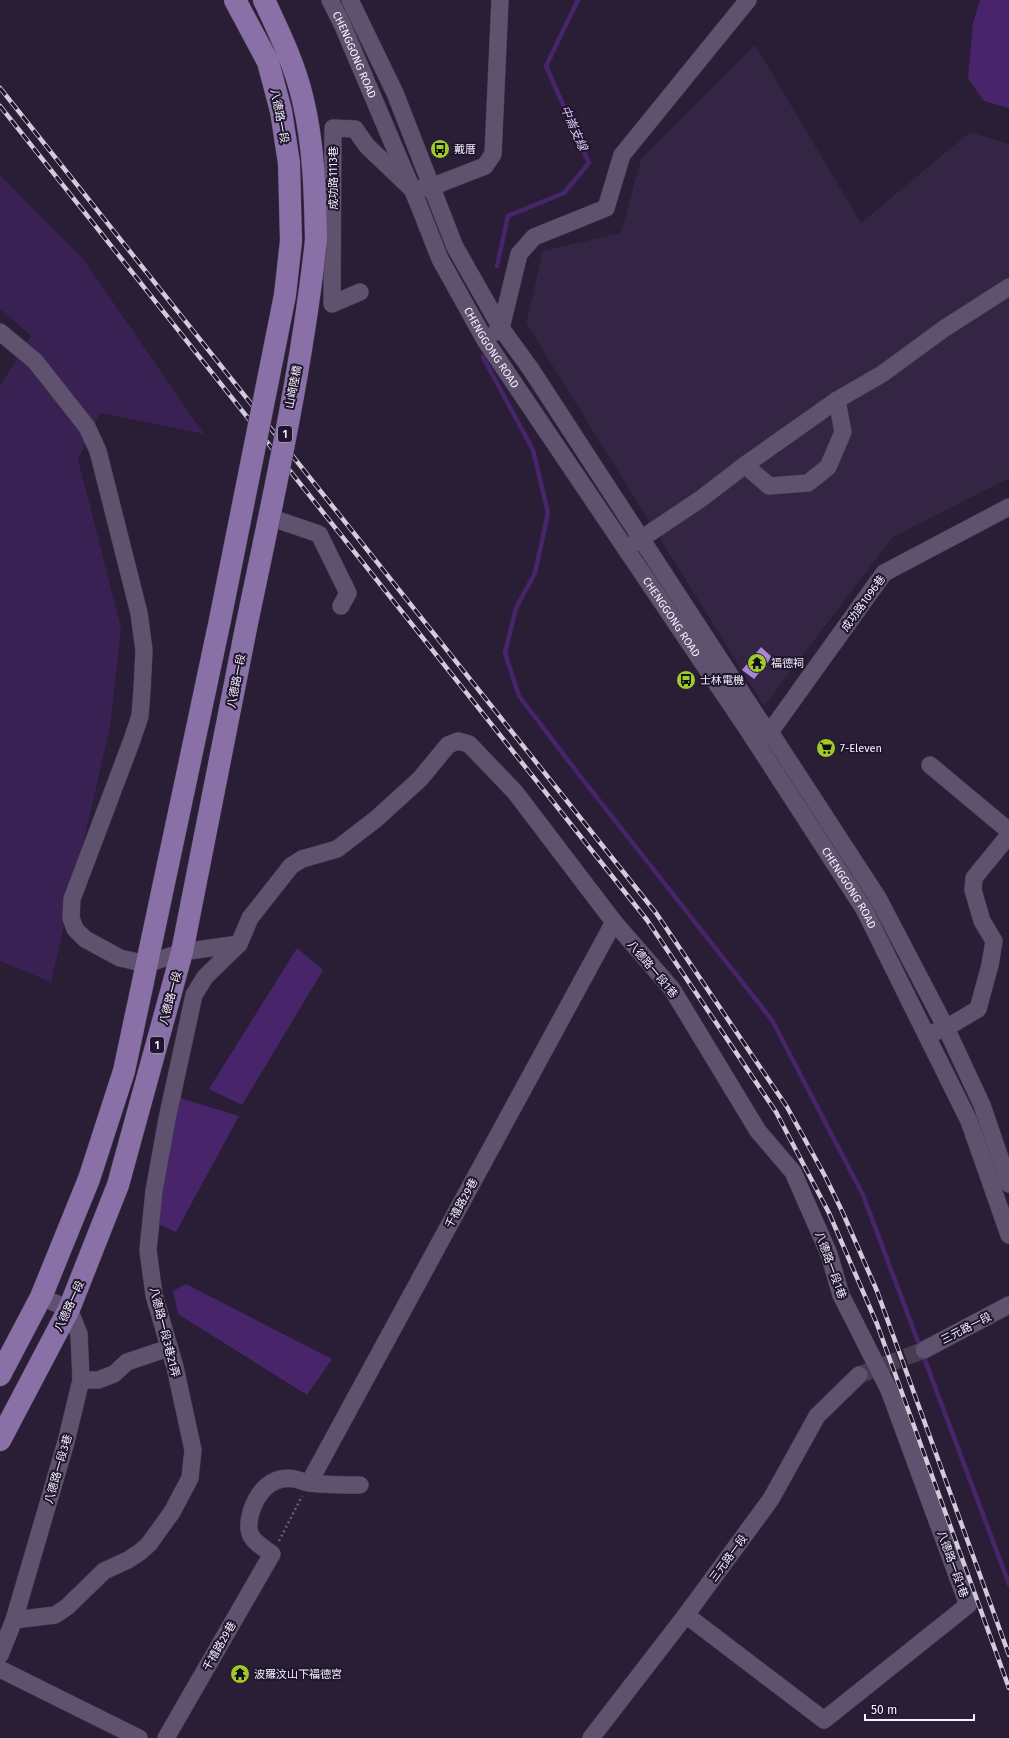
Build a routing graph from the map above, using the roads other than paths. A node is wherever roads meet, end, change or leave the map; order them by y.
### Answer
1 (235, 0) edge
2 (264, 0) edge
3 (330, 0) edge
4 (350, 0) edge
5 (500, 0) edge
6 (748, 0) edge
7 (430, 187) junction
8 (412, 190) junction
9 (1009, 287) edge
10 (360, 292) dead end
11 (501, 328) junction
12 (0, 332) edge
13 (485, 340) junction
14 (837, 400) junction
15 (745, 465) junction
16 (1009, 507) edge
17 (269, 517) junction
18 (640, 539) junction
19 (625, 549) junction
20 (341, 606) dead end
21 (246, 628) joint
22 (770, 732) junction
23 (757, 744) junction
24 (930, 765) dead end
25 (1009, 831) edge
26 (1009, 835) edge
27 (614, 922) junction
28 (1002, 940) edge
29 (239, 944) junction
30 (182, 952) junction
31 (148, 964) junction
32 (946, 1028) junction
33 (927, 1034) junction
34 (1005, 1161) edge
35 (1009, 1184) edge
36 (1009, 1235) edge
37 (41, 1297) junction
38 (1009, 1305) edge
39 (69, 1309) junction
40 (169, 1348) junction
41 (924, 1350) tunnel mouth
42 (0, 1375) edge
43 (859, 1375) tunnel mouth
44 (81, 1380) junction
45 (0, 1440) edge
46 (309, 1483) junction
47 (360, 1485) dead end
48 (686, 1615) junction
49 (14, 1620) junction
50 (0, 1655) edge
51 (0, 1669) edge
52 (139, 1738) edge
53 (166, 1738) edge
54 (591, 1738) edge

1 - 31 main road, 八德路一段, bridge
2 - 17 main road, 山崎陸橋 / 1, bridge
3 - 8 street, CHENGGONG ROAD
4 - 7 street, CHENGGONG ROAD
5 - 7 street
6 - 11 street
7 - 8 street
7 - 11 street, CHENGGONG ROAD
8 - 10 street, 成功路1113巷
8 - 13 street, CHENGGONG ROAD
9 - 14 street
11 - 13 street
11 - 18 street, CHENGGONG ROAD
12 - 31 street
13 - 19 street, CHENGGONG ROAD
14 - 15 street
14 - 15 street
15 - 18 street
16 - 22 street, 成功路1096巷
17 - 20 street
17 - 21 main road, 山崎陸橋 / 1, bridge
18 - 19 street
18 - 22 street, CHENGGONG ROAD
19 - 23 street, CHENGGONG ROAD
21 - 30 main road, 八德路一段 / 1
22 - 23 street, 成功路1096巷
22 - 32 street, CHENGGONG ROAD
23 - 33 street, CHENGGONG ROAD
24 - 25 street
26 - 28 street
27 - 29 street, 八德路一段1巷
27 - 46 street, 千禧路29巷
27 - 48 street, 八德路一段1巷
28 - 32 street
29 - 30 street
29 - 40 street, 八德路一段3巷21弄
30 - 31 street
30 - 39 main road, 八德路一段 / 1
31 - 37 main road
32 - 33 street
32 - 34 street, CHENGGONG ROAD
33 - 36 street, CHENGGONG ROAD
34 - 35 street, CHENGGONG ROAD
37 - 39 street
37 - 42 main road
38 - 41 street, 三元路一段
39 - 44 street, 八德路一段3巷
39 - 45 main road, 八德路一段 / 1
40 - 44 street
40 - 49 street, 八德路一段3巷21弄
43 - 48 street, 三元路一段
44 - 49 street, 八德路一段3巷
46 - 47 street
46 - 53 street, 千禧路29巷
48 - 54 street, 三元路一段
49 - 50 street, 八德路一段3巷
51 - 52 street

